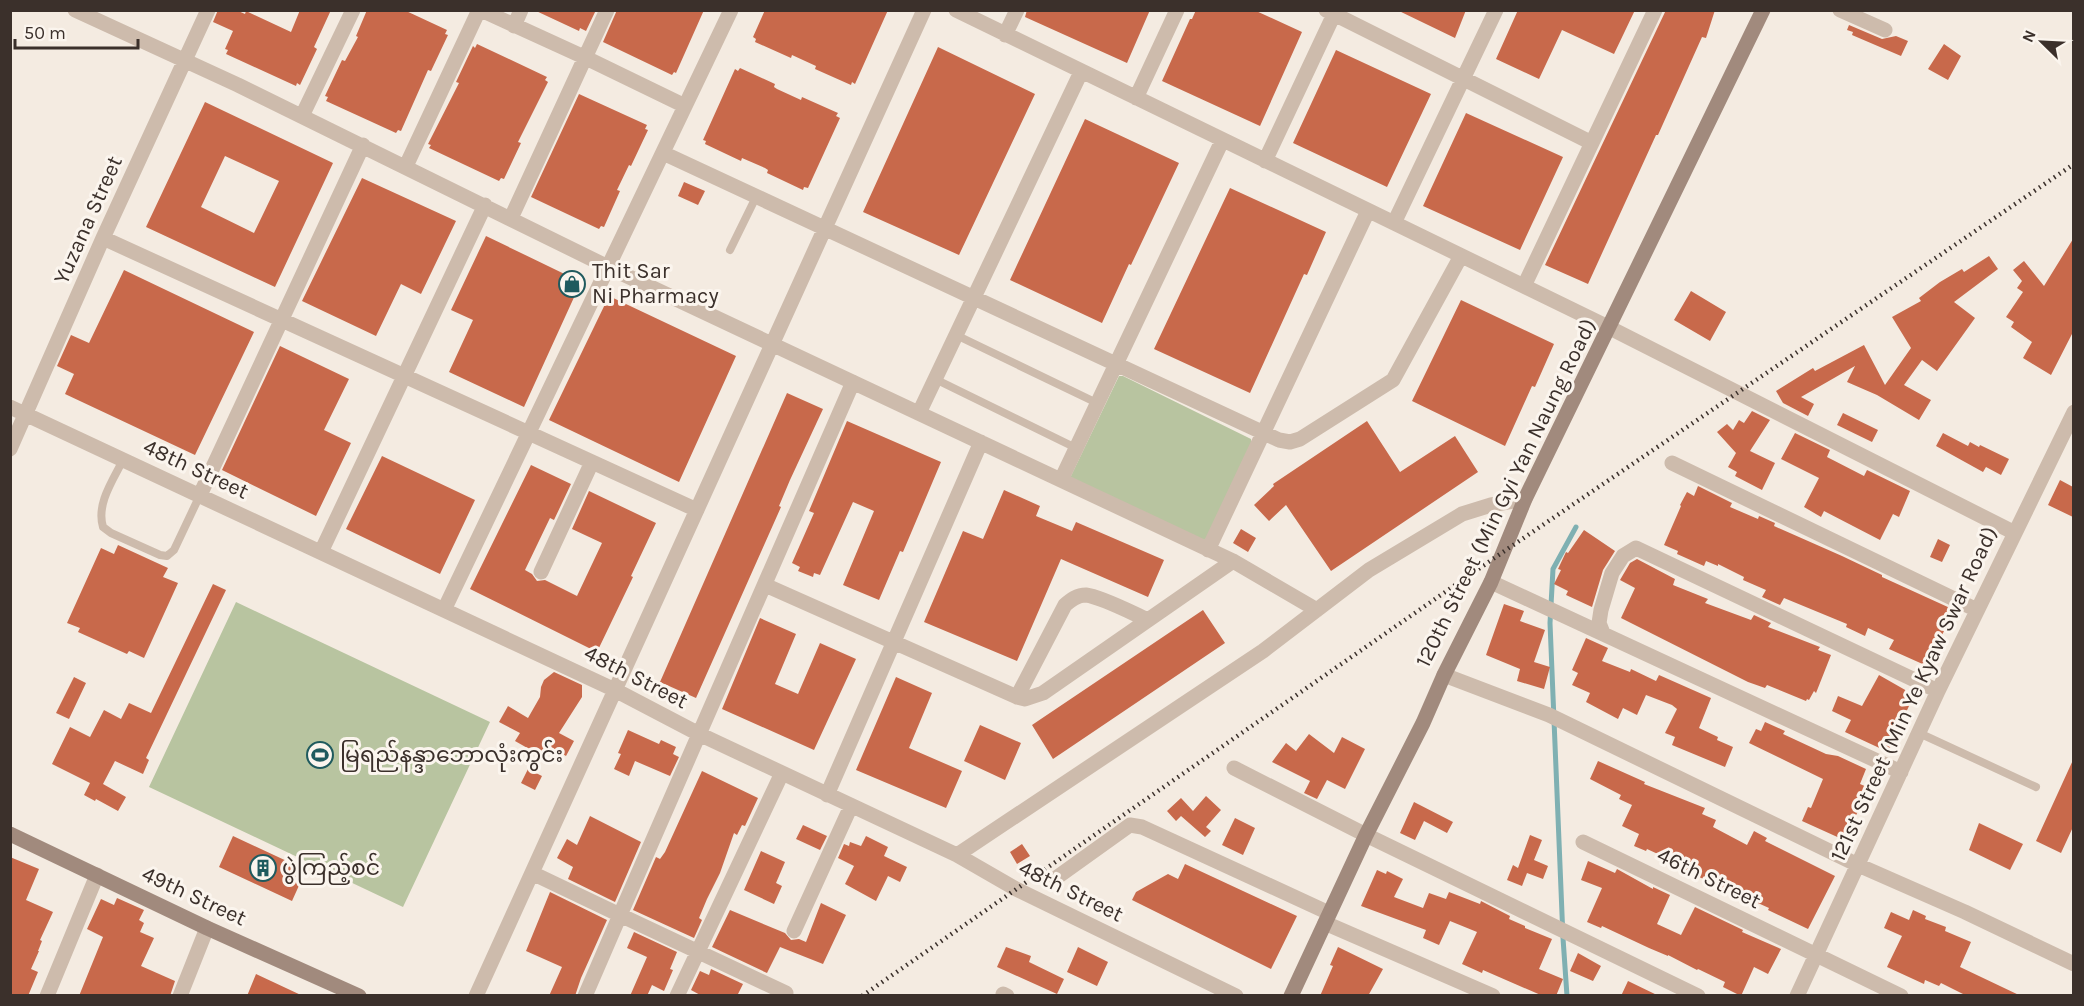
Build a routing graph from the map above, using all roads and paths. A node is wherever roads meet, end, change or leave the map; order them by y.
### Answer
1 (75, 10) edge
2 (208, 10) edge
3 (353, 10) edge
4 (480, 10) edge
5 (521, 10) edge
6 (607, 10) edge
7 (731, 10) edge
8 (924, 10) edge
9 (956, 10) edge
10 (1017, 10) edge
11 (1177, 10) edge
12 (1496, 10) edge
13 (1655, 10) edge
14 (1763, 10) edge
15 (1840, 10) edge
16 (1332, 12) edge
17 (514, 26) junction
18 (1885, 30) dead end
19 (1005, 35) junction
20 (584, 57) junction
21 (185, 62) junction
22 (1081, 72) junction
23 (1464, 79) junction
24 (1136, 98) junction
25 (685, 106) junction
26 (302, 116) junction
27 (1222, 141) junction
28 (1592, 142) junction
29 (363, 145) junction
30 (663, 153) junction
31 (1264, 161) junction
32 (405, 166) junction
33 (756, 196) junction
34 (485, 205) junction
35 (1368, 211) junction
36 (511, 218) junction
37 (1394, 223) junction
38 (825, 229) junction
39 (104, 238) junction
40 (730, 250) dead end
41 (1461, 256) junction
42 (608, 267) junction
43 (1524, 286) junction
44 (973, 297) junction
45 (282, 320) junction
46 (1610, 328) junction
47 (956, 335) junction
48 (772, 345) junction
49 (1116, 364) junction
50 (404, 376) junction
51 (935, 379) junction
52 (853, 382) junction
53 (1097, 403) junction
54 (10, 407) edge
55 (2073, 412) edge
56 (919, 413) junction
57 (26, 414) junction
58 (1263, 432) junction
59 (529, 433) junction
60 (2069, 434) edge
61 (981, 442) junction
62 (1076, 448) junction
63 (10, 449) edge
64 (123, 460) junction
65 (592, 462) junction
66 (1672, 463) dead end
67 (1061, 480) junction
68 (200, 495) junction
69 (1526, 500) junction
70 (697, 510) junction
71 (2014, 533) junction
72 (1208, 550) junction
73 (321, 552) junction
74 (1233, 561) junction
75 (542, 572) dead end
76 (1491, 582) junction
77 (765, 585) junction
78 (444, 610) junction
79 (1317, 610) junction
80 (1977, 610) junction
81 (1148, 620) junction
82 (1603, 633) junction
83 (895, 643) junction
84 (1444, 675) junction
85 (615, 690) junction
86 (1938, 691) junction
87 (1017, 697) junction
88 (1919, 733) junction
89 (699, 734) junction
90 (1234, 768) dead end
91 (1900, 772) junction
92 (782, 773) junction
93 (2036, 787) dead end
94 (827, 795) junction
95 (851, 806) junction
96 (10, 834) edge
97 (1366, 835) junction
98 (1583, 842) dead end
99 (957, 855) junction
100 (1858, 865) junction
101 (532, 873) junction
102 (97, 875) junction
103 (1056, 878) dead end
104 (620, 915) junction
105 (1327, 918) junction
106 (207, 928) junction
107 (794, 931) dead end
108 (697, 952) junction
109 (1816, 954) junction
110 (2073, 964) edge
111 (785, 994) edge
112 (355, 995) edge
113 (47, 996) edge
114 (180, 996) edge
115 (476, 996) edge
116 (585, 996) edge
117 (677, 996) edge
118 (1236, 996) edge
119 (1291, 996) edge
120 (1493, 996) edge
121 (1698, 996) edge
122 (1797, 996) edge
123 (1900, 996) edge

1 - 21 street
2 - 21 street, Yuzana Street
3 - 26 street
4 - 17 street
4 - 32 street
5 - 17 street
6 - 20 street
7 - 25 street
8 - 38 street
9 - 19 street
10 - 19 street
11 - 24 street
12 - 23 street
13 - 28 street
14 - 46 street, 120th Street (Min Gyi Yan Naung Road)
15 - 18 street
16 - 23 street
16 - 31 street
17 - 20 street
19 - 22 street
20 - 25 street
20 - 36 street
21 - 26 street
21 - 39 street, Yuzana Street
22 - 24 street
22 - 44 street
23 - 28 street
23 - 37 street
24 - 27 street
25 - 30 street
26 - 29 street
27 - 31 street
27 - 49 street
28 - 43 street
29 - 32 street
29 - 45 street
30 - 33 street
30 - 42 street
31 - 35 street
32 - 34 street
33 - 38 street
33 - 40 lane
34 - 36 street
34 - 50 street
35 - 37 street
35 - 58 street
36 - 42 street
37 - 41 street
38 - 44 street
38 - 48 street
39 - 45 street
39 - 57 street, Yuzana Street
41 - 43 street
41 - 58 street
42 - 48 street
42 - 59 street
43 - 46 street
44 - 47 street
44 - 49 street
45 - 50 street
45 - 68 street
46 - 69 street, 120th Street (Min Gyi Yan Naung Road)
46 - 71 street
47 - 51 street
47 - 53 lane
48 - 52 street
48 - 70 street
49 - 53 street
49 - 58 street
50 - 59 street
50 - 73 street
51 - 56 street
51 - 62 lane
52 - 56 street
52 - 77 street
53 - 62 street
54 - 57 street, 48th Street
55 - 60 street, 121st Street (Min Ye Kyaw Swar Road)
56 - 61 street
57 - 63 street, Yuzana Street
57 - 64 street, 48th Street
58 - 72 street
59 - 65 street
59 - 78 street
60 - 71 street, 121st Street (Min Ye Kyaw Swar Road)
61 - 67 street
61 - 83 street
62 - 67 street
64 - 68 street, 48th Street
64 - 68 lane
65 - 70 street
65 - 75 street
66 - 80 street
67 - 72 street
68 - 73 street, 48th Street
69 - 76 street, 120th Street (Min Gyi Yan Naung Road)
69 - 79 street
70 - 85 street
71 - 80 street, 121st Street (Min Ye Kyaw Swar Road)
72 - 74 street
73 - 78 street, 48th Street
74 - 79 street
74 - 81 street
76 - 82 street
76 - 84 street, 120th Street (Min Gyi Yan Naung Road)
77 - 83 street
77 - 89 street
78 - 85 street, 48th Street
79 - 99 street
80 - 86 street, 121st Street (Min Ye Kyaw Swar Road)
81 - 87 street
81 - 87 street
82 - 86 street
82 - 91 street
83 - 87 street
83 - 94 street
84 - 97 street, 120th Street (Min Gyi Yan Naung Road)
84 - 100 street
85 - 89 street, 48th Street
85 - 101 street
86 - 88 street, 121st Street (Min Ye Kyaw Swar Road)
88 - 91 street, 121st Street (Min Ye Kyaw Swar Road)
88 - 93 lane
89 - 92 street, 48th Street
89 - 104 street
90 - 97 street
91 - 100 street, 121st Street (Min Ye Kyaw Swar Road)
92 - 94 street, 48th Street
92 - 108 street
94 - 95 street, 48th Street
95 - 99 street, 48th Street
95 - 107 street
96 - 102 street, 49th Street
97 - 105 street, 120th Street (Min Gyi Yan Naung Road)
97 - 121 street
98 - 109 street, 46th Street
99 - 118 street, 48th Street
100 - 109 street, 121st Street (Min Ye Kyaw Swar Road)
100 - 110 street
101 - 104 street
101 - 115 street
102 - 106 street, 49th Street
102 - 113 street
103 - 105 street
104 - 108 street
104 - 116 street
105 - 119 street, 120th Street (Min Gyi Yan Naung Road)
105 - 120 street
106 - 112 street, 49th Street
106 - 114 street
108 - 111 street
108 - 117 street
109 - 122 street, 121st Street (Min Ye Kyaw Swar Road)
109 - 123 street, 46th Street

